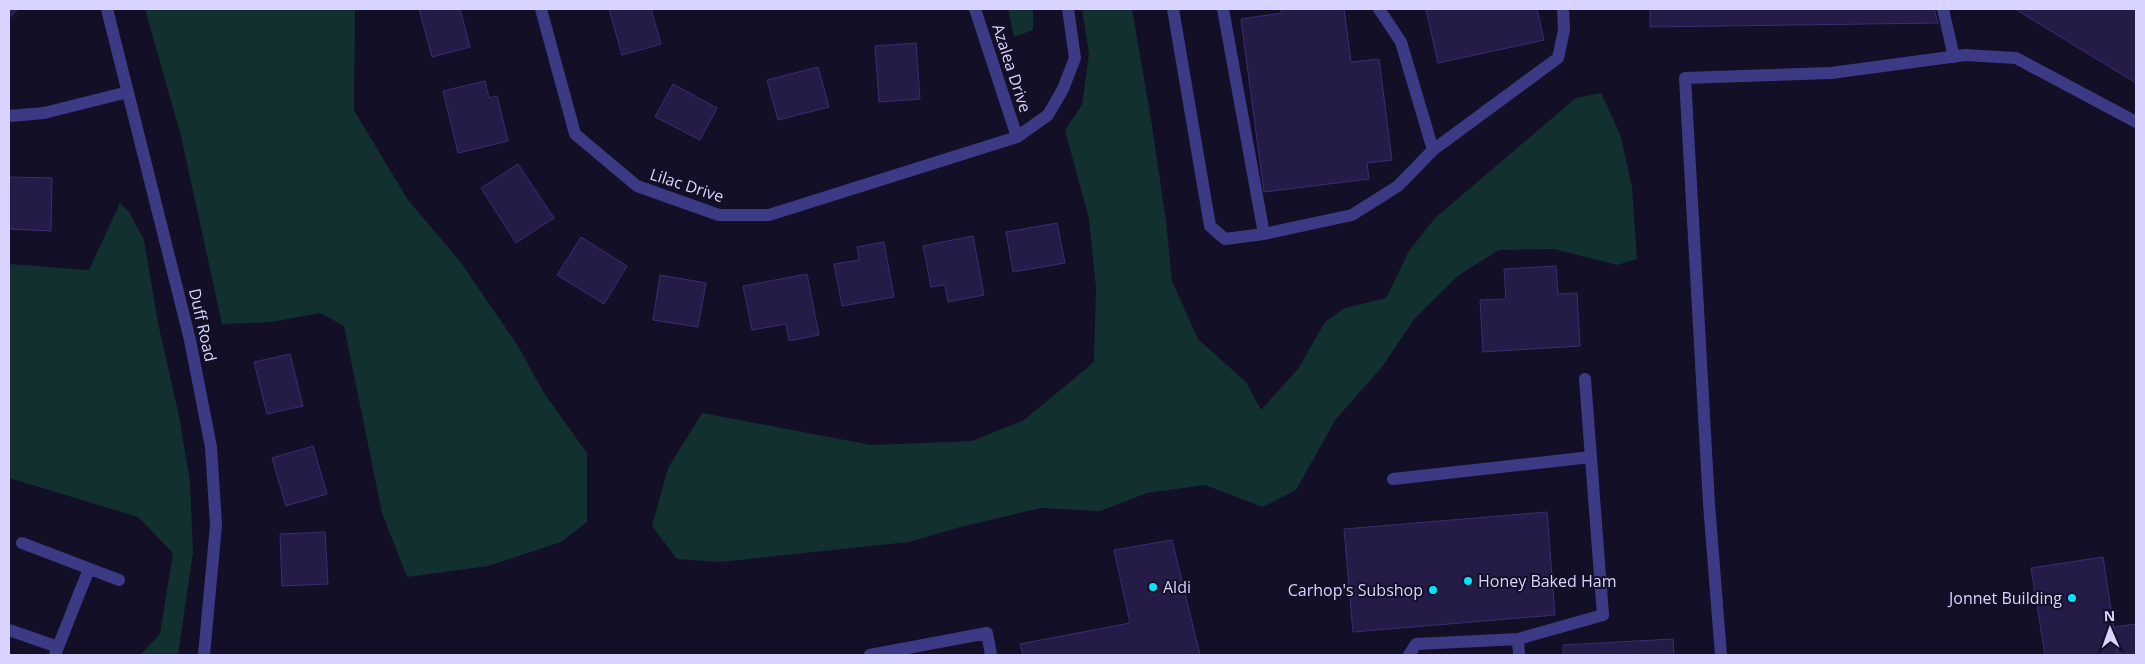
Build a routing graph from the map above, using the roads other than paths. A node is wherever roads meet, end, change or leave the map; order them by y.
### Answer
1 (107, 9) edge
2 (541, 9) edge
3 (975, 9) edge
4 (1068, 9) edge
5 (1173, 9) edge
6 (1223, 9) edge
7 (1379, 9) edge
8 (1563, 9) edge
9 (1943, 9) edge
10 (1954, 57) junction
11 (128, 92) junction
12 (9, 116) edge
13 (2136, 122) edge
14 (1017, 137) junction
15 (1433, 150) junction
16 (1264, 234) junction
17 (1585, 379) dead end
18 (1591, 457) junction
19 (1393, 478) dead end
20 (22, 543) dead end
21 (89, 569) junction
22 (120, 580) dead end
23 (9, 630) edge
24 (1518, 639) junction
25 (56, 651) edge
26 (902, 652) edge
27 (204, 655) edge
28 (870, 655) edge
29 (991, 655) edge
30 (1409, 655) edge
31 (1519, 655) edge
32 (1721, 655) edge

1 - 11 street, Duff Road
2 - 14 street, Lilac Drive
3 - 14 street, Azalea Drive
4 - 14 street, Lilac Drive
5 - 16 street
6 - 16 street
7 - 15 street
8 - 15 street
9 - 10 street
10 - 13 street
10 - 32 street
11 - 12 street
11 - 27 street, Duff Road
15 - 16 street
17 - 18 street
18 - 19 street
18 - 24 street
20 - 21 street
21 - 22 street
21 - 25 street
23 - 25 street
24 - 30 street
24 - 31 street
26 - 28 street
26 - 29 street

